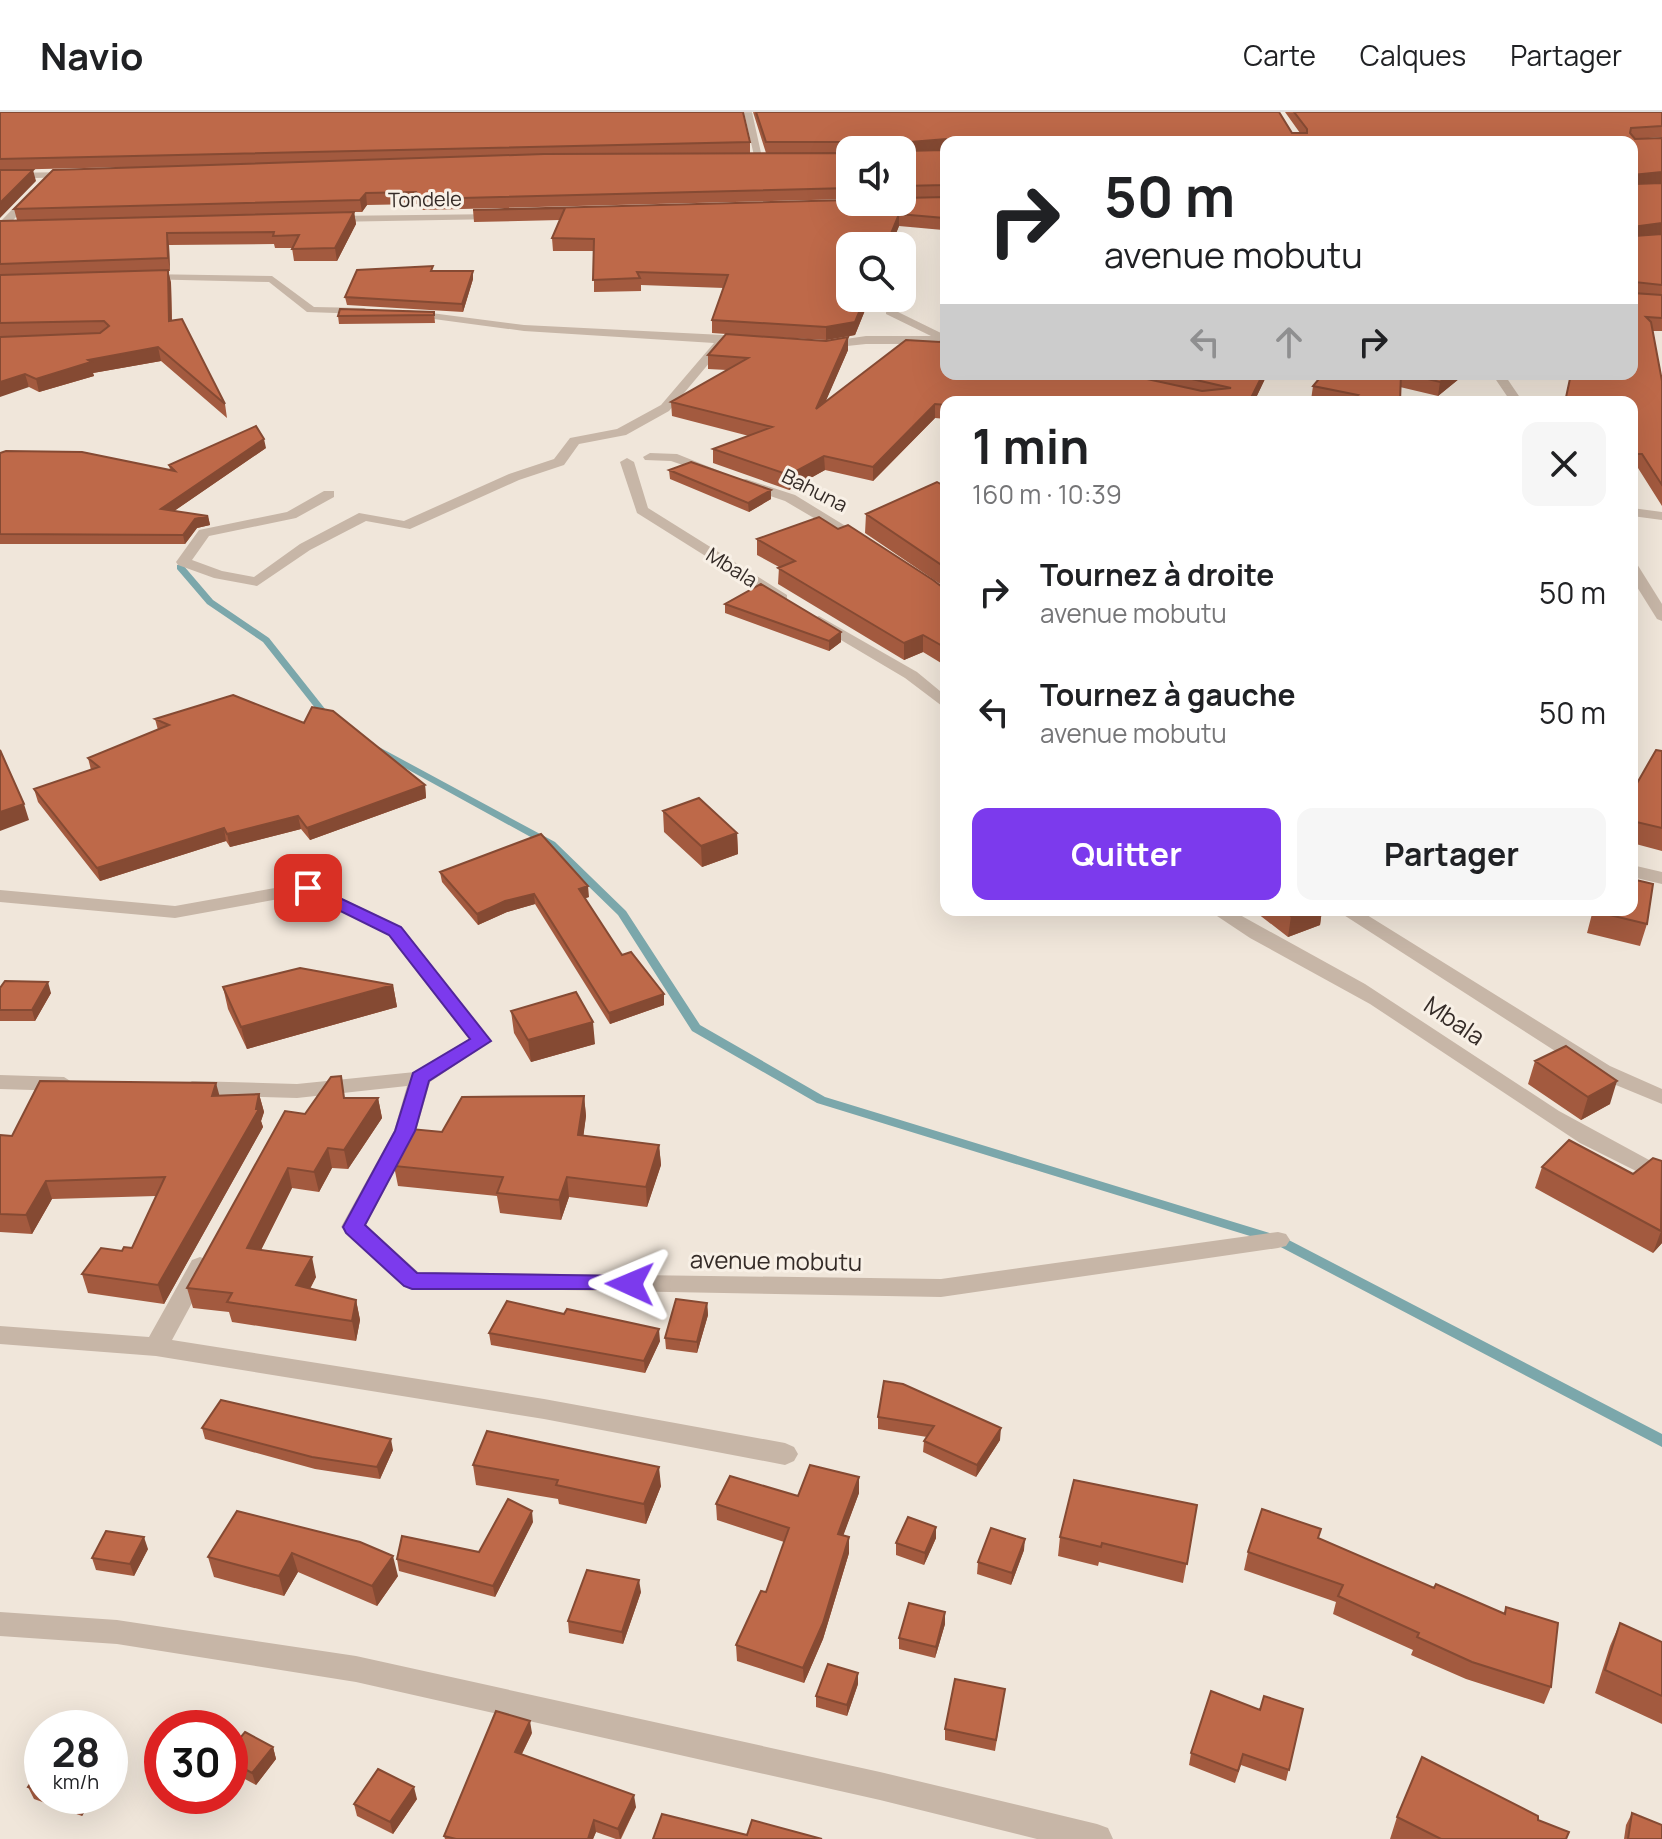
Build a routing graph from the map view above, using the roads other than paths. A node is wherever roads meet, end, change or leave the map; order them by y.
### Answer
1 (748, 112) edge
2 (744, 160) edge
3 (760, 160) junction
4 (775, 160) edge
5 (81, 174) edge
6 (51, 175) junction
7 (0, 176) edge
8 (513, 216) edge
9 (311, 219) edge
10 (1, 227) edge
11 (17, 227) edge
12 (126, 278) edge
13 (375, 312) edge
14 (391, 312) edge
15 (890, 312) edge
16 (940, 337) edge
17 (723, 339) junction
18 (940, 340) edge
19 (768, 342) edge
20 (811, 345) edge
21 (650, 457) dead end
22 (627, 462) dead end
23 (329, 494) dead end
24 (1638, 513) edge
25 (1662, 516) edge
26 (882, 552) edge
27 (1638, 577) edge
28 (1662, 616) edge
29 (940, 699) edge
30 (1638, 872) edge
31 (1662, 878) edge
32 (0, 896) edge
33 (1227, 916) edge
34 (1356, 916) edge
35 (420, 1078) junction
36 (0, 1082) edge
37 (94, 1085) edge
38 (172, 1087) edge
39 (297, 1091) junction
40 (1662, 1097) edge
41 (282, 1118) edge
42 (1662, 1176) edge
43 (215, 1239) edge
44 (1278, 1240) dead end
45 (0, 1335) edge
46 (156, 1347) junction
47 (785, 1454) dead end
48 (0, 1624) edge
49 (1097, 1839) edge

1 - 3 street
2 - 3 street
3 - 4 street
5 - 6 street
6 - 7 street
6 - 10 street
8 - 9 street, Tondele
10 - 11 street
12 - 13 street
14 - 17 street
15 - 16 street
17 - 19 street
17 - 23 street
18 - 20 street
21 - 26 street, Bahuna
22 - 29 street, Mbala
24 - 25 street
27 - 28 street
30 - 31 street
32 - 35 street
33 - 42 street, Mbala
34 - 40 street
35 - 39 street
35 - 44 street, avenue mobutu
36 - 37 street
38 - 39 street
39 - 41 street
43 - 46 street
45 - 46 street
46 - 47 street
48 - 49 street

